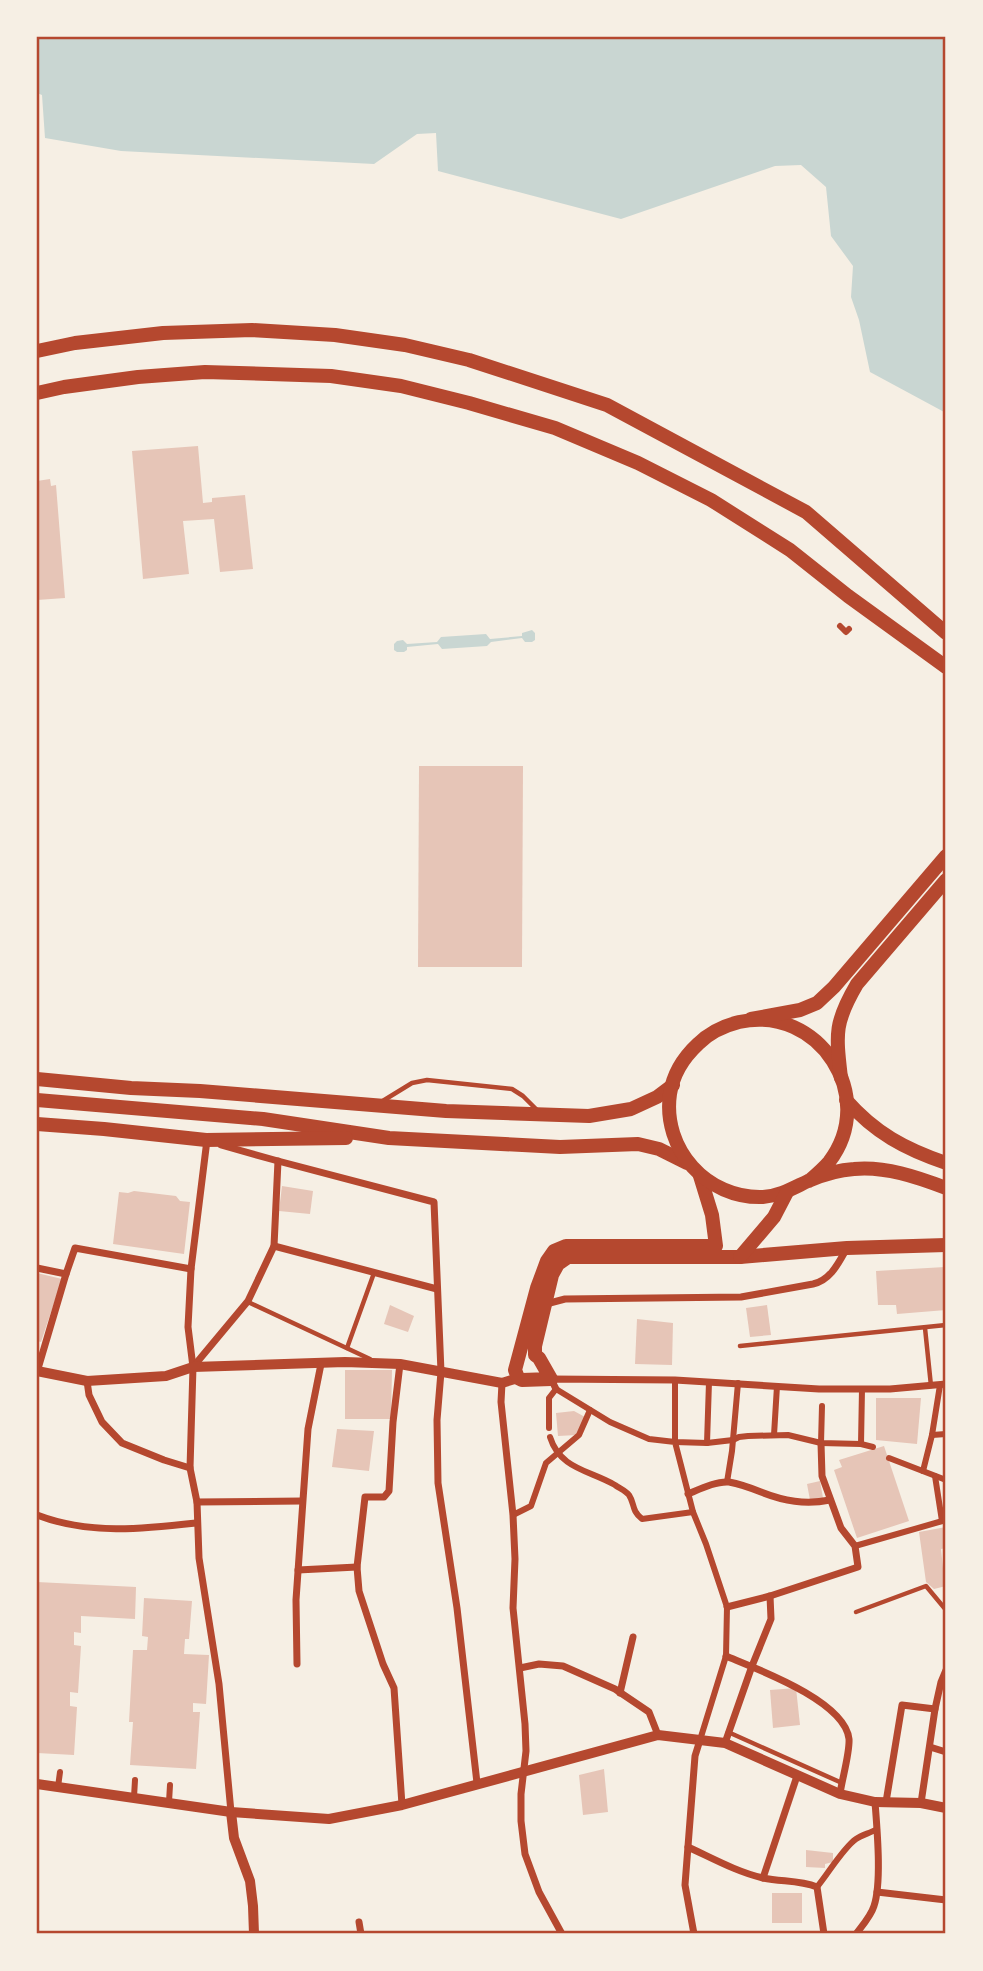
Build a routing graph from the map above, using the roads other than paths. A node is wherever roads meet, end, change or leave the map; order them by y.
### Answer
1 (37, 351) edge
2 (37, 393) edge
3 (840, 626) dead end
4 (849, 629) dead end
5 (946, 633) edge
6 (946, 667) edge
7 (946, 856) edge
8 (946, 880) edge
9 (751, 1019) junction
10 (841, 1078) junction
11 (37, 1079) edge
12 (673, 1085) junction
13 (37, 1100) edge
14 (846, 1100) junction
15 (376, 1105) junction
16 (543, 1115) junction
17 (37, 1124) edge
18 (389, 1138) junction
19 (206, 1140) junction
20 (278, 1161) junction
21 (946, 1163) edge
22 (695, 1170) junction
23 (810, 1181) junction
24 (946, 1188) edge
25 (787, 1192) junction
26 (946, 1245) edge
27 (274, 1246) junction
28 (716, 1246) junction
29 (847, 1248) junction
30 (740, 1257) junction
31 (37, 1268) edge
32 (191, 1269) junction
33 (374, 1273) junction
34 (66, 1274) junction
35 (437, 1289) junction
36 (248, 1301) junction
37 (545, 1304) junction
38 (946, 1325) edge
39 (925, 1328) junction
40 (740, 1346) dead end
41 (347, 1348) junction
42 (380, 1363) junction
43 (321, 1364) junction
44 (400, 1364) junction
45 (193, 1367) junction
46 (37, 1371) edge
47 (441, 1372) junction
48 (518, 1378) junction
49 (675, 1380) junction
50 (87, 1381) junction
51 (709, 1382) junction
52 (502, 1383) junction
53 (738, 1383) junction
54 (553, 1384) junction
55 (939, 1385) edge
56 (777, 1386) junction
57 (862, 1389) junction
58 (822, 1406) dead end
59 (590, 1410) junction
60 (549, 1428) dead end
61 (946, 1434) edge
62 (774, 1435) junction
63 (932, 1435) junction
64 (550, 1437) dead end
65 (733, 1440) junction
66 (676, 1442) junction
67 (707, 1443) junction
68 (821, 1443) junction
69 (861, 1444) junction
70 (873, 1447) dead end
71 (558, 1453) junction
72 (889, 1458) dead end
73 (190, 1468) junction
74 (923, 1471) junction
75 (935, 1476) junction
76 (946, 1479) edge
77 (727, 1482) junction
78 (688, 1494) junction
79 (830, 1500) junction
80 (197, 1502) junction
81 (302, 1502) junction
82 (693, 1512) junction
83 (37, 1515) edge
84 (513, 1515) junction
85 (944, 1521) edge
86 (196, 1523) junction
87 (855, 1546) junction
88 (357, 1567) junction
89 (298, 1570) junction
90 (770, 1596) junction
91 (727, 1607) junction
92 (946, 1610) edge
93 (856, 1612) dead end
94 (633, 1637) dead end
95 (726, 1656) junction
96 (297, 1664) dead end
97 (751, 1666) junction
98 (520, 1668) junction
99 (946, 1670) edge
100 (620, 1693) junction
101 (935, 1709) junction
102 (659, 1735) junction
103 (727, 1738) junction
104 (700, 1740) junction
105 (930, 1747) junction
106 (946, 1752) edge
107 (523, 1771) junction
108 (60, 1772) dead end
109 (797, 1776) junction
110 (135, 1780) dead end
111 (477, 1783) junction
112 (37, 1784) edge
113 (170, 1785) dead end
114 (58, 1787) junction
115 (841, 1788) junction
116 (134, 1797) junction
117 (169, 1802) junction
118 (880, 1802) junction
119 (921, 1803) junction
120 (402, 1805) junction
121 (946, 1808) edge
122 (231, 1812) junction
123 (877, 1829) junction
124 (688, 1847) junction
125 (763, 1878) junction
126 (817, 1887) junction
127 (877, 1892) junction
128 (946, 1900) edge
129 (359, 1922) dead end
130 (254, 1934) edge
131 (361, 1934) edge
132 (562, 1934) edge
133 (694, 1934) edge
134 (824, 1934) edge
135 (856, 1934) edge

1 - 5 main road
2 - 6 main road
3 - 4 street
7 - 9 main road
8 - 10 main road
9 - 10 main road
9 - 12 main road
10 - 14 main road
11 - 15 main road
12 - 16 main road
12 - 22 main road
13 - 18 main road
14 - 21 main road
14 - 23 main road
15 - 16 main road
15 - 16 lane
17 - 19 main road
18 - 19 main road
18 - 22 main road
19 - 20 street
19 - 32 street
20 - 27 street
20 - 35 street
22 - 25 main road
22 - 28 main road
23 - 24 main road
23 - 25 main road
25 - 30 main road
26 - 29 main road
27 - 33 street
27 - 36 street
28 - 30 street
28 - 48 main road
29 - 30 main road
29 - 37 street
30 - 37 main road
31 - 34 street
32 - 34 street
32 - 45 street
33 - 35 street
33 - 41 lane
34 - 46 street
35 - 47 street
36 - 41 lane
36 - 45 street
37 - 54 main road
38 - 39 lane
39 - 40 lane
39 - 55 lane
41 - 42 lane
42 - 43 street
42 - 44 street
43 - 45 street
43 - 81 street
44 - 47 street
44 - 88 street
45 - 50 street
45 - 73 street
46 - 50 street
47 - 52 street
47 - 111 street
48 - 52 street
48 - 54 main road
49 - 51 street
49 - 54 street
49 - 66 street
50 - 73 street
51 - 53 street
51 - 67 street
52 - 84 street
53 - 56 street
53 - 65 street
54 - 59 street
54 - 60 street
55 - 57 street
55 - 63 street
56 - 57 street
56 - 62 street
57 - 69 street
58 - 68 street
59 - 66 street
59 - 71 street
61 - 63 street
62 - 65 street
62 - 68 street
63 - 74 street
64 - 71 street
65 - 67 street
65 - 77 street
66 - 67 street
66 - 78 street
68 - 69 street
68 - 79 street
69 - 70 street
71 - 82 street
71 - 84 street
72 - 74 street
73 - 80 street
74 - 75 street
75 - 76 street
75 - 85 street
77 - 78 street
77 - 79 street
78 - 82 street
79 - 87 street
80 - 81 street
80 - 86 street
81 - 89 street
82 - 91 street
83 - 86 street
84 - 98 street
85 - 87 street
86 - 122 street
87 - 90 street
88 - 89 street
88 - 120 street
89 - 96 street
90 - 91 street
90 - 97 street
91 - 95 street
92 - 93 lane
94 - 100 street
95 - 97 street
95 - 104 street
97 - 103 street
97 - 115 street
98 - 100 street
98 - 107 street
99 - 101 street
100 - 102 street
101 - 105 street
101 - 118 street
102 - 104 street
102 - 107 street
103 - 104 street
103 - 109 street
103 - 115 lane
104 - 124 street
105 - 106 street
105 - 119 street
107 - 111 street
107 - 132 street
108 - 114 street
109 - 115 street
109 - 125 street
110 - 116 street
111 - 120 street
112 - 114 street
113 - 117 street
114 - 116 street
115 - 118 street
116 - 117 street
117 - 122 street
118 - 119 street
118 - 123 street
119 - 121 street
120 - 122 street
122 - 130 street
123 - 126 street
123 - 127 street
124 - 125 street
124 - 133 street
125 - 126 street
126 - 134 street
127 - 128 street
127 - 135 street
129 - 131 street

